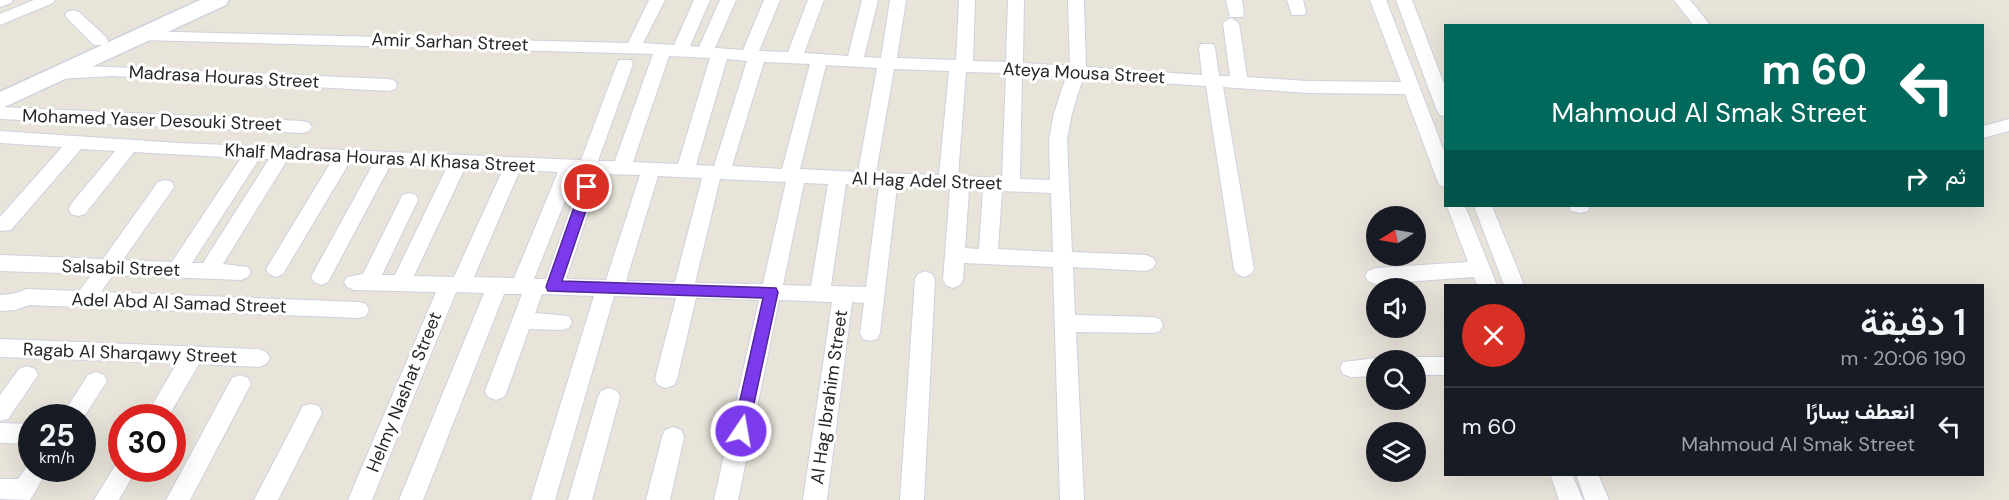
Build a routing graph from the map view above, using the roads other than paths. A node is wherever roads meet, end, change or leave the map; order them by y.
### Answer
1 (5, 0) edge
2 (47, 0) edge
3 (190, 0) edge
4 (218, 0) edge
5 (657, 0) edge
6 (702, 0) edge
7 (728, 0) edge
8 (772, 0) edge
9 (816, 0) edge
10 (870, 0) edge
11 (898, 0) edge
12 (968, 0) edge
13 (1016, 0) edge
14 (1076, 0) edge
15 (1378, 0) edge
16 (1404, 0) edge
17 (1682, 0) edge
18 (0, 2) edge
19 (1234, 12) edge
20 (73, 15) dead end
21 (0, 20) edge
22 (1701, 24) edge
23 (142, 35) junction
24 (100, 41) junction
25 (1207, 48) dead end
26 (671, 51) junction
27 (713, 54) junction
28 (629, 56) junction
29 (753, 56) junction
30 (794, 59) junction
31 (819, 60) junction
32 (855, 62) junction
33 (887, 64) junction
34 (961, 67) junction
35 (1014, 68) junction
36 (1077, 72) junction
37 (58, 75) junction
38 (1212, 81) junction
39 (1239, 83) junction
40 (389, 85) dead end
41 (0, 86) edge
42 (1410, 88) junction
43 (0, 101) edge
44 (1444, 106) edge
45 (0, 113) edge
46 (2009, 125) edge
47 (303, 127) dead end
48 (1984, 132) edge
49 (0, 137) edge
50 (78, 141) junction
51 (130, 145) junction
52 (254, 152) junction
53 (282, 153) junction
54 (344, 156) junction
55 (385, 158) junction
56 (459, 161) junction
57 (514, 164) junction
58 (584, 166) junction
59 (621, 168) junction
60 (651, 170) junction
61 (684, 171) junction
62 (717, 172) junction
63 (792, 175) junction
64 (1444, 175) edge
65 (838, 177) junction
66 (866, 179) junction
67 (889, 180) junction
68 (954, 182) junction
69 (1002, 184) junction
70 (165, 187) dead end
71 (1059, 187) junction
72 (409, 200) dead end
73 (1456, 207) edge
74 (1483, 207) edge
75 (78, 209) dead end
76 (4, 225) dead end
77 (954, 255) junction
78 (988, 257) junction
79 (1062, 260) junction
80 (1146, 263) dead end
81 (0, 264) edge
82 (108, 267) junction
83 (276, 269) dead end
84 (1244, 269) dead end
85 (177, 270) junction
86 (208, 271) junction
87 (241, 272) dead end
88 (1375, 276) dead end
89 (321, 277) dead end
90 (1484, 277) edge
91 (925, 279) dead end
92 (953, 280) dead end
93 (401, 283) junction
94 (455, 284) junction
95 (1514, 284) edge
96 (497, 285) junction
97 (536, 286) junction
98 (610, 288) junction
99 (685, 290) junction
100 (771, 292) junction
101 (820, 294) junction
102 (843, 294) junction
103 (875, 295) junction
104 (86, 299) junction
105 (0, 303) edge
106 (360, 310) dead end
107 (522, 321) junction
108 (561, 322) dead end
109 (1064, 323) junction
110 (1153, 326) dead end
111 (870, 333) dead end
112 (0, 348) edge
113 (193, 356) junction
114 (259, 358) dead end
115 (1426, 366) edge
116 (1444, 366) edge
117 (1366, 367) edge
118 (1351, 368) dead end
119 (27, 375) dead end
120 (666, 379) dead end
121 (96, 381) dead end
122 (240, 384) dead end
123 (496, 391) dead end
124 (609, 397) dead end
125 (81, 404) edge
126 (164, 404) edge
127 (0, 412) edge
128 (311, 413) dead end
129 (0, 433) edge
130 (18, 434) edge
131 (673, 437) dead end
132 (1562, 476) edge
133 (1588, 476) edge
134 (29, 482) edge
135 (117, 482) edge
136 (0, 489) edge
137 (21, 495) edge
138 (106, 500) edge
139 (178, 500) edge
140 (266, 500) edge
141 (360, 500) edge
142 (411, 500) edge
143 (543, 500) edge
144 (580, 500) edge
145 (658, 500) edge
146 (726, 500) edge
147 (815, 500) edge
148 (912, 500) edge
149 (1072, 500) edge
150 (1571, 500) edge
151 (1597, 500) edge

1 - 18 street
2 - 21 street
3 - 24 main road
4 - 23 main road
5 - 28 street
6 - 26 street
7 - 27 street
8 - 29 street
9 - 30 street
10 - 32 street
11 - 33 street
12 - 34 street
13 - 35 street
14 - 36 street
15 - 42 street
16 - 44 street
17 - 22 street
19 - 39 street
20 - 24 street
23 - 28 street, Amir Sarhan Street
23 - 37 main road
24 - 41 main road
25 - 38 street
26 - 27 street, Amir Sarhan Street
26 - 28 street, Amir Sarhan Street
26 - 59 street
27 - 29 street, Amir Sarhan Street
27 - 61 street
28 - 58 street
29 - 30 street, Ateya Mousa Street
29 - 62 street
30 - 31 street, Ateya Mousa Street
31 - 32 street, Ateya Mousa Street
31 - 63 street
32 - 33 street, Ateya Mousa Street
33 - 34 street, Ateya Mousa Street
33 - 66 street
34 - 35 street, Ateya Mousa Street
34 - 68 street
35 - 36 street, Ateya Mousa Street
35 - 69 street
36 - 38 street, Ateya Mousa Street
36 - 71 street
37 - 40 street, Madrasa Houras Street
37 - 43 main road
38 - 39 street, Ateya Mousa Street
38 - 84 street
39 - 42 street, Ateya Mousa Street
42 - 64 street
45 - 47 street, Mohamed Yaser Desouki Street
46 - 48 street
49 - 50 street, Khalf Madrasa Houras Al Khasa Street
50 - 51 street, Khalf Madrasa Houras Al Khasa Street
50 - 76 street
51 - 52 street, Khalf Madrasa Houras Al Khasa Street
51 - 75 street
52 - 53 street, Khalf Madrasa Houras Al Khasa Street
52 - 85 street
53 - 54 street, Khalf Madrasa Houras Al Khasa Street
53 - 86 street
54 - 55 street, Khalf Madrasa Houras Al Khasa Street
54 - 83 street
55 - 56 street, Khalf Madrasa Houras Al Khasa Street
55 - 89 street
56 - 57 street, Khalf Madrasa Houras Al Khasa Street
56 - 93 street
57 - 58 street, Khalf Madrasa Houras Al Khasa Street
57 - 94 street, Helmy Nashat Street
58 - 59 street, Khalf Madrasa Houras Al Khasa Street
58 - 97 street
58 - 97 street
59 - 60 street, Khalf Madrasa Houras Al Khasa Street
60 - 61 street, Khalf Madrasa Houras Al Khasa Street
60 - 98 street
61 - 62 street, Khalf Madrasa Houras Al Khasa Street
62 - 63 street, Khalf Madrasa Houras Al Khasa Street
62 - 99 street
63 - 65 street, Al Hag Adel Street
63 - 100 street
65 - 66 street, Al Hag Adel Street
65 - 101 street
66 - 67 street, Al Hag Adel Street
67 - 68 street, Al Hag Adel Street
67 - 103 street
68 - 69 street, Al Hag Adel Street
68 - 77 street
69 - 71 street, Al Hag Adel Street
69 - 78 street
70 - 82 street
71 - 79 street
72 - 93 street
73 - 90 street
74 - 95 street
77 - 78 street
77 - 92 street
78 - 79 street
79 - 80 street
79 - 109 street
81 - 82 street, Salsabil Street
82 - 85 street, Salsabil Street
82 - 104 street
85 - 86 street, Salsabil Street
86 - 87 street, Salsabil Street
88 - 90 street
91 - 148 street
93 - 94 street
94 - 96 street
94 - 141 street, Helmy Nashat Street
96 - 97 street
96 - 142 street
97 - 98 street
97 - 107 street
98 - 99 street
98 - 143 street
99 - 100 street
99 - 120 street
100 - 101 street
100 - 146 street
101 - 102 street
102 - 103 street
102 - 147 street, Al Hag Ibrahim Street
103 - 111 street
104 - 105 street, Adel Abd Al Samad Street
104 - 106 street, Adel Abd Al Samad Street
107 - 108 street
107 - 123 street
109 - 110 street
109 - 149 street
112 - 113 street, Ragab Al Sharqawy Street
113 - 114 street, Ragab Al Sharqawy Street
113 - 126 street
115 - 116 street
117 - 118 street
119 - 127 street
121 - 125 street
122 - 139 street
124 - 144 street
128 - 140 street
129 - 130 street
131 - 145 street
132 - 150 street
133 - 151 street
134 - 137 street
135 - 138 street
136 - 137 street

